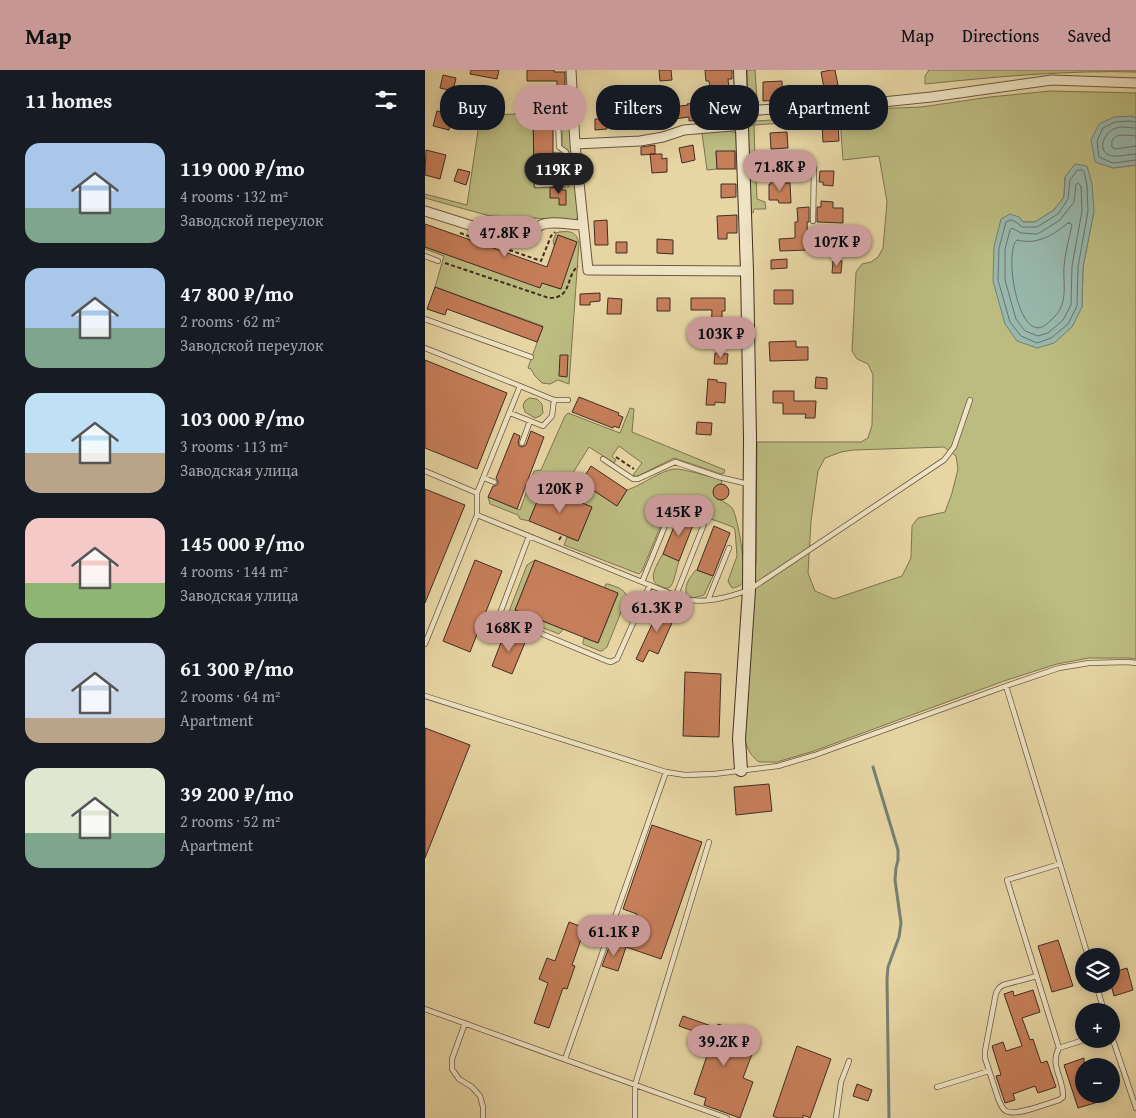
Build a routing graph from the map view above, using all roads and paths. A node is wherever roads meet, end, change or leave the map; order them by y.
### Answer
1 (571, 70) edge
2 (740, 70) edge
3 (1136, 83) edge
4 (571, 85) edge
5 (741, 85) edge
6 (759, 110) edge
7 (690, 129) edge
8 (558, 130) edge
9 (574, 130) edge
10 (743, 130) edge
11 (575, 144) junction
12 (744, 166) junction
13 (537, 184) dead end
14 (425, 211) edge
15 (813, 221) dead end
16 (583, 225) junction
17 (425, 256) edge
18 (586, 260) junction
19 (439, 261) joint
20 (747, 271) junction
21 (425, 318) edge
22 (425, 348) edge
23 (531, 357) dead end
24 (520, 386) junction
25 (554, 400) junction
26 (568, 400) dead end
27 (970, 400) dead end
28 (510, 413) junction
29 (530, 421) junction
30 (521, 443) dead end
31 (616, 457) dead end
32 (603, 459) dead end
33 (634, 469) dead end
34 (425, 471) edge
35 (484, 478) junction
36 (494, 482) dead end
37 (749, 484) junction
38 (477, 493) junction
39 (671, 511) dead end
40 (477, 515) junction
41 (704, 524) dead end
42 (562, 534) dead end
43 (529, 536) junction
44 (559, 540) dead end
45 (729, 548) dead end
46 (642, 582) junction
47 (650, 585) junction
48 (749, 590) junction
49 (676, 595) junction
50 (709, 600) junction
51 (425, 644) edge
52 (1136, 664) edge
53 (1006, 686) junction
54 (425, 696) edge
55 (741, 770) junction
56 (665, 772) junction
57 (709, 842) dead end
58 (1060, 864) junction
59 (1086, 948) edge
60 (1037, 976) junction
61 (425, 1009) edge
62 (465, 1023) junction
63 (1075, 1043) edge
64 (1059, 1048) junction
65 (1116, 1048) edge
66 (565, 1060) junction
67 (849, 1061) dead end
68 (989, 1071) junction
69 (635, 1085) junction
70 (937, 1087) dead end
71 (1136, 1108) edge
72 (483, 1118) edge
73 (635, 1118) edge
74 (727, 1118) edge
75 (836, 1118) edge

1 - 4 street
2 - 5 street
3 - 6 street
7 - 11 street
8 - 13 lane
9 - 11 street
10 - 12 street
11 - 16 street
12 - 15 lane
12 - 20 street
14 - 16 street
16 - 18 street
17 - 19 lane
18 - 19 path
18 - 20 street
20 - 37 street
21 - 23 lane
22 - 24 lane
24 - 25 lane
24 - 28 lane
25 - 26 lane
25 - 29 lane
27 - 48 lane
28 - 29 lane
28 - 35 lane
29 - 30 lane
31 - 33 path
32 - 37 lane
34 - 38 lane
35 - 36 lane
35 - 38 lane
37 - 48 street
38 - 40 lane
39 - 46 lane
40 - 43 lane
40 - 51 lane
41 - 49 lane
42 - 44 path
43 - 46 lane
43 - 47 lane
45 - 50 lane
46 - 47 lane
47 - 49 lane
48 - 50 lane
48 - 55 street
49 - 50 lane
52 - 53 lane
53 - 55 lane
53 - 58 lane
54 - 56 lane
55 - 56 lane
56 - 66 lane
57 - 69 lane
58 - 59 lane
58 - 60 lane
60 - 64 lane
60 - 68 lane
61 - 62 lane
62 - 66 lane
62 - 72 lane
63 - 64 lane
64 - 68 lane
65 - 71 lane
66 - 69 lane
67 - 75 lane
68 - 70 lane
69 - 73 lane
69 - 74 lane

